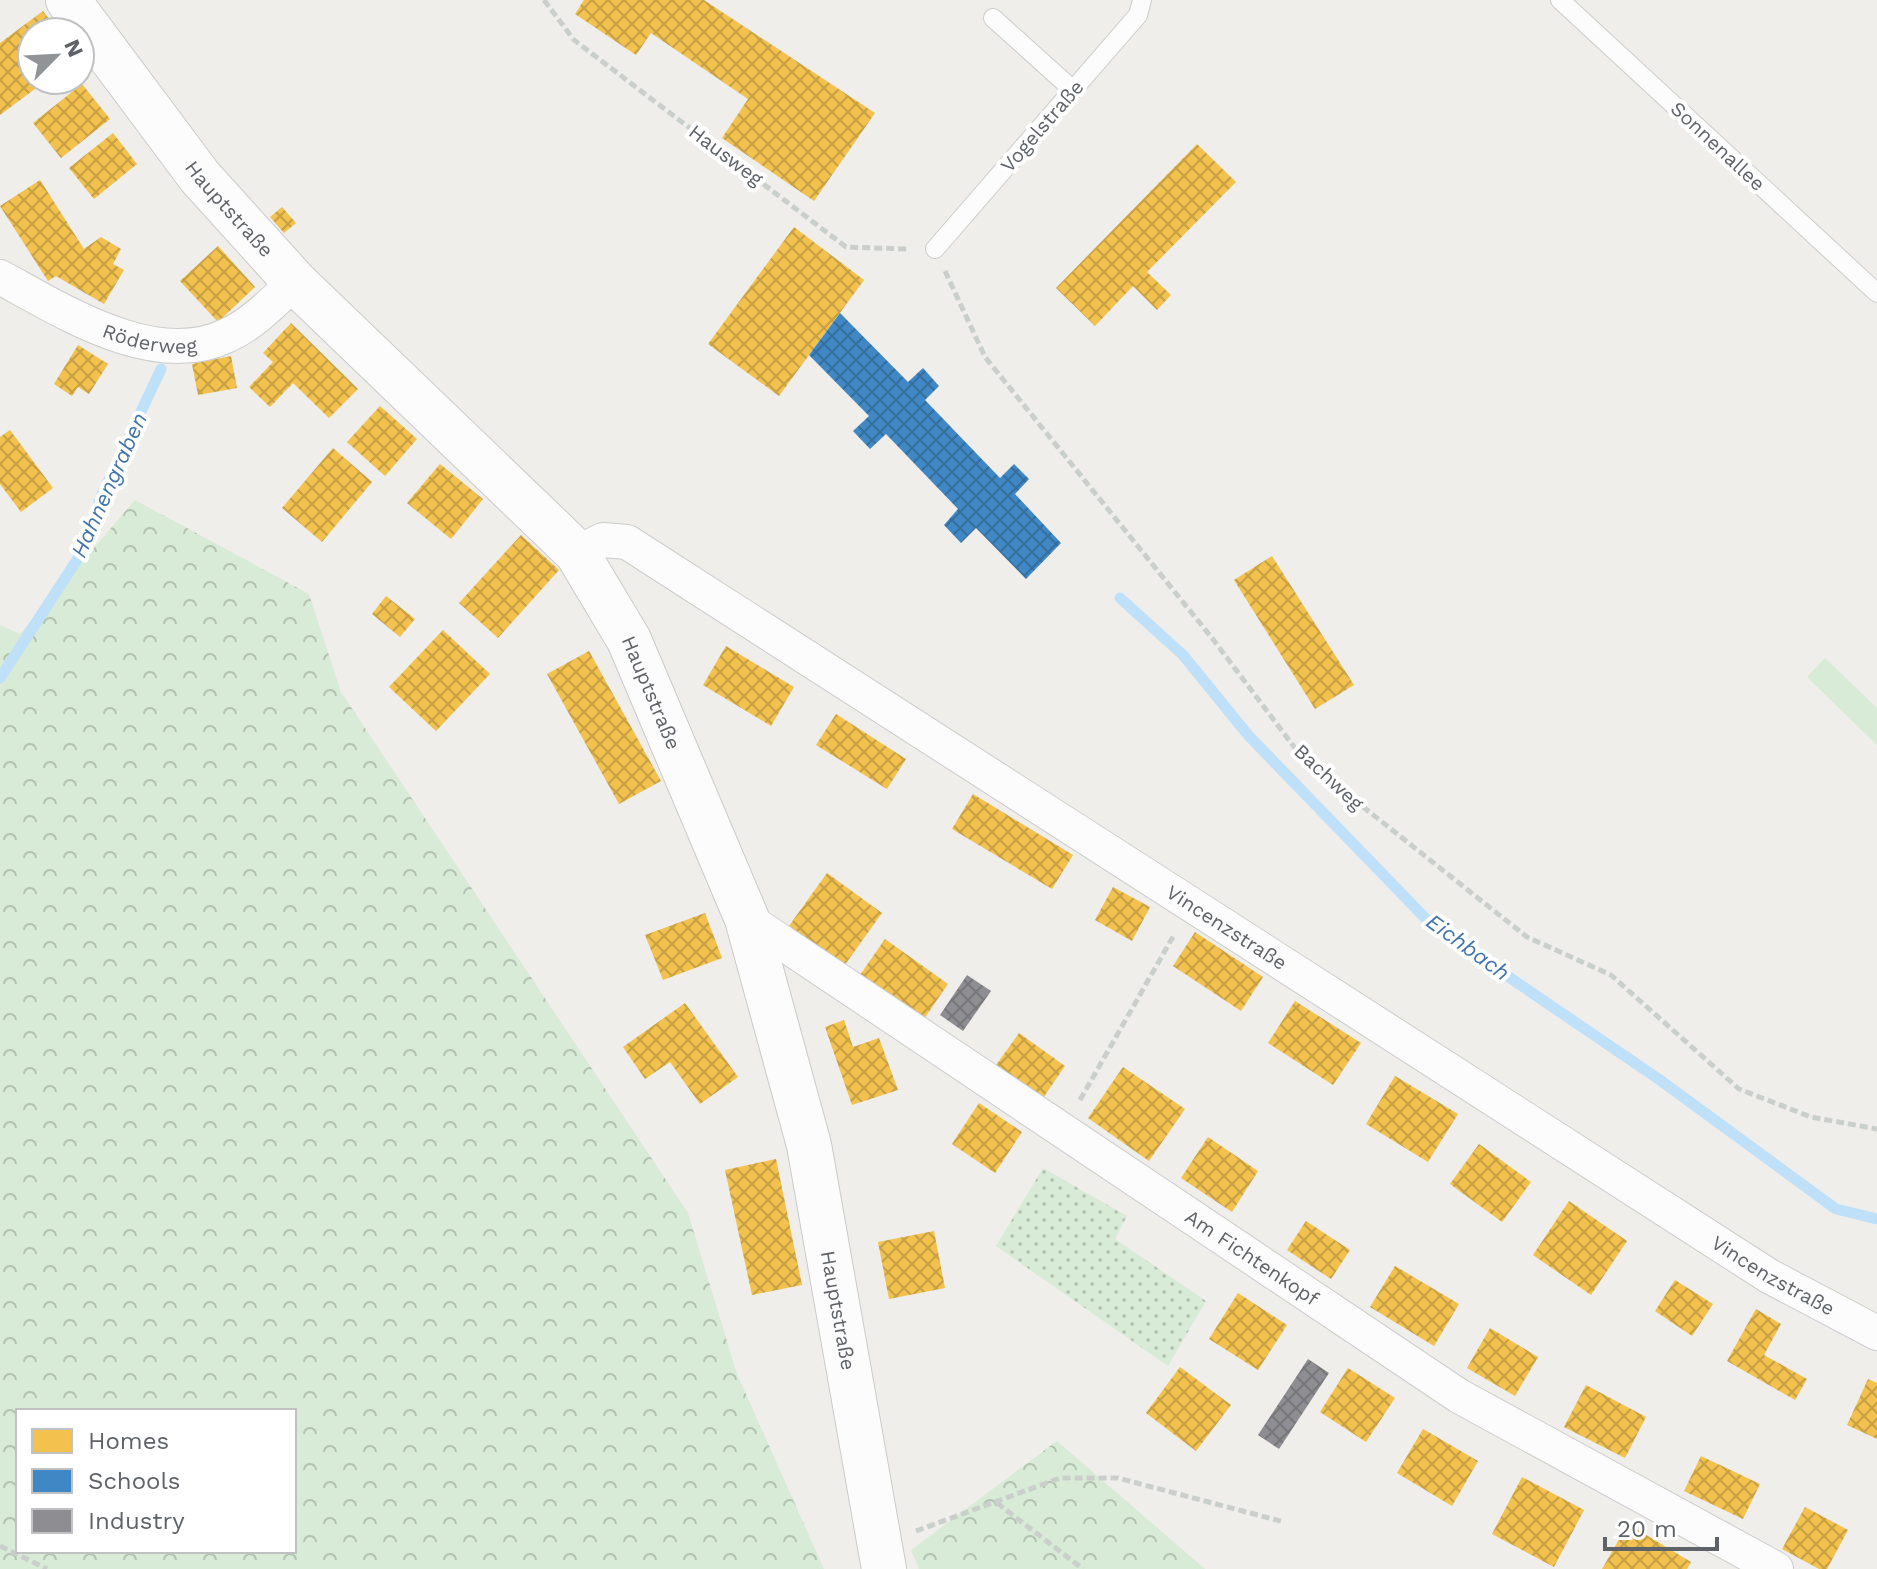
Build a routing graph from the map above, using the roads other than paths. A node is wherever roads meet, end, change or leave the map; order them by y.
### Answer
1 (68, 0) edge
2 (1142, 0) edge
3 (1560, 0) edge
4 (993, 18) dead end
5 (1073, 90) junction
6 (935, 249) road end
7 (0, 277) edge
8 (295, 282) junction
9 (1877, 293) edge
10 (577, 553) junction
11 (747, 919) junction
12 (1877, 1333) edge
13 (880, 1557) edge
14 (1776, 1569) edge

1 - 8 street, Hauptstraße
2 - 5 lane, Vogelstraße
3 - 9 lane, Sonnenallee
4 - 5 lane
5 - 6 lane, Vogelstraße
7 - 8 street, Röderweg
8 - 10 street, Hauptstraße
10 - 11 street, Hauptstraße
10 - 12 street, Vincenzstraße
11 - 13 street, Hauptstraße
11 - 14 street, Am Fichtenkopf

